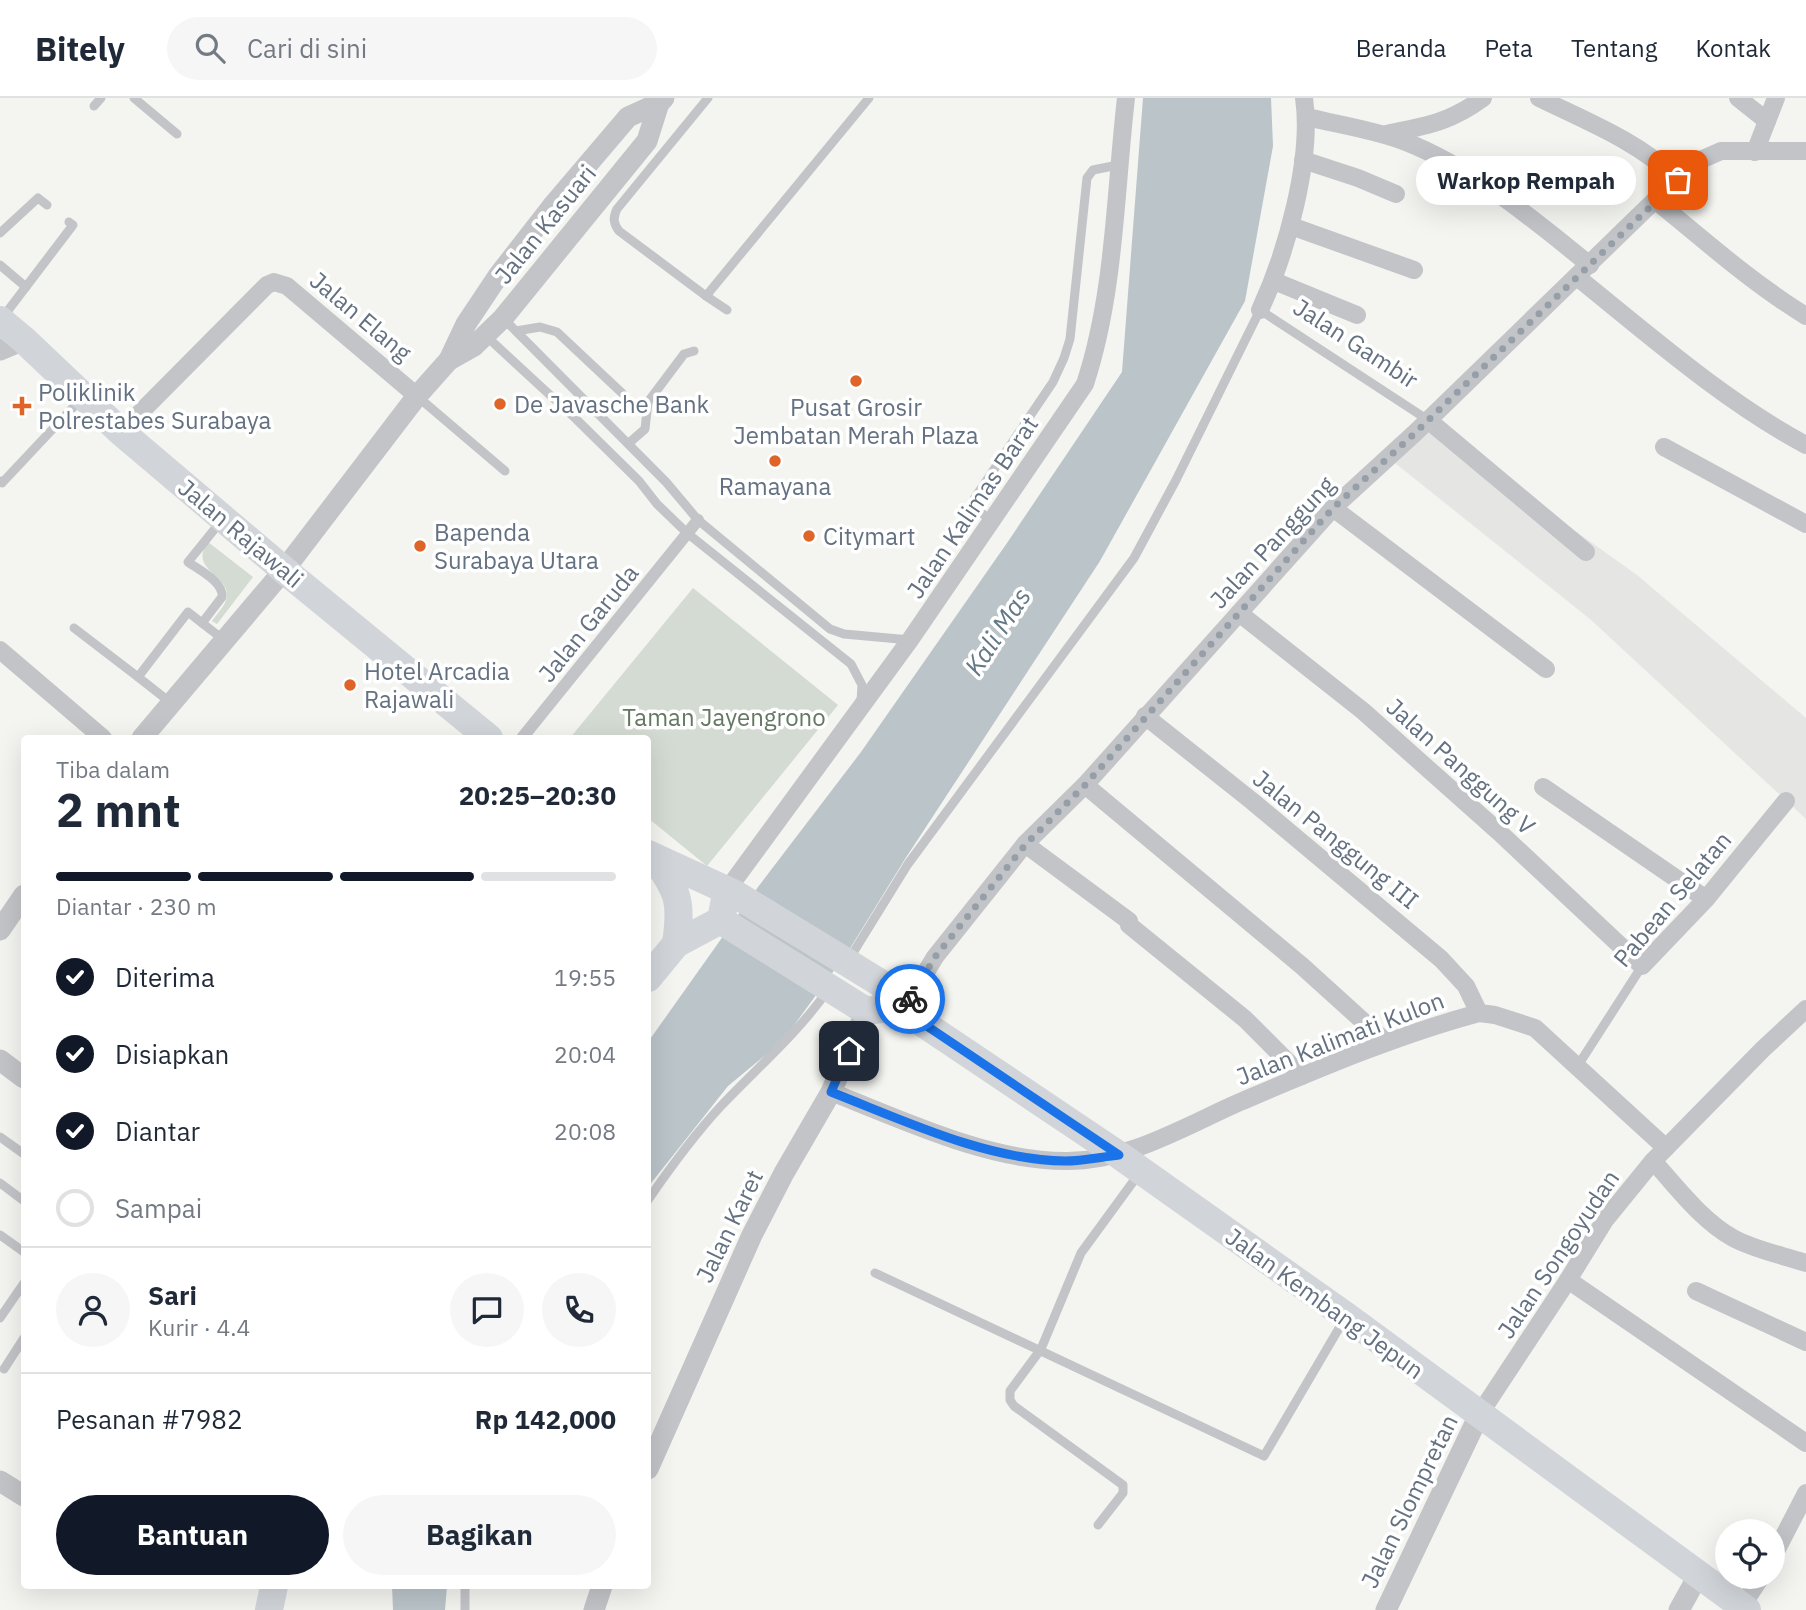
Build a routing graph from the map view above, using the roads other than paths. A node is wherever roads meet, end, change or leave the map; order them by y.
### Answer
1 (101, 98) edge
2 (134, 98) edge
3 (708, 98) edge
4 (869, 98) edge
5 (1126, 98) edge
6 (1304, 98) edge
7 (1483, 98) edge
8 (1539, 98) edge
9 (1738, 98) edge
10 (1776, 98) edge
11 (661, 101) edge
12 (94, 106) dead end
13 (1307, 117) junction
14 (1767, 121) junction
15 (177, 134) dead end
16 (1386, 134) junction
17 (1806, 151) edge
18 (1755, 152) junction
19 (1303, 160) junction
20 (1118, 165) junction
21 (1678, 180) junction
22 (1396, 194) dead end
23 (1656, 200) junction
24 (47, 205) dead end
25 (69, 222) dead end
26 (1291, 226) junction
27 (0, 233) edge
28 (0, 265) edge
29 (1414, 270) dead end
30 (1583, 271) junction
31 (1274, 281) junction
32 (26, 287) junction
33 (706, 296) junction
34 (727, 310) dead end
35 (1260, 310) junction
36 (1357, 315) dead end
37 (1806, 316) edge
38 (0, 320) edge
39 (509, 325) junction
40 (486, 336) junction
41 (12, 345) edge
42 (694, 351) dead end
43 (449, 360) junction
44 (623, 394) dead end
45 (84, 396) junction
46 (416, 396) junction
47 (1428, 420) junction
48 (121, 432) junction
49 (629, 443) junction
50 (1806, 445) edge
51 (1664, 447) dead end
52 (505, 471) dead end
53 (0, 481) edge
54 (1333, 508) junction
55 (223, 519) junction
56 (698, 520) junction
57 (992, 522) junction
58 (1806, 524) edge
59 (687, 534) junction
60 (1586, 551) dead end
61 (284, 570) junction
62 (1239, 613) junction
63 (202, 623) junction
64 (74, 628) dead end
65 (224, 640) junction
66 (910, 640) junction
67 (0, 650) edge
68 (1546, 669) dead end
69 (138, 677) junction
70 (172, 704) junction
71 (861, 706) junction
72 (1145, 716) junction
73 (99, 735) edge
74 (145, 735) edge
75 (485, 735) edge
76 (524, 735) edge
77 (1085, 785) junction
78 (1543, 787) dead end
79 (1786, 801) dead end
80 (1026, 844) junction
81 (651, 856) edge
82 (735, 894) junction
83 (21, 899) edge
84 (1706, 899) junction
85 (723, 921) junction
86 (0, 930) edge
87 (676, 944) junction
88 (845, 961) junction
89 (1642, 966) junction
90 (651, 974) edge
91 (827, 988) junction
92 (899, 1008) junction
93 (1806, 1009) edge
94 (866, 1010) junction
95 (1479, 1013) junction
96 (1386, 1042) junction
97 (0, 1060) edge
98 (1577, 1067) junction
99 (21, 1076) edge
100 (1302, 1076) junction
101 (831, 1092) junction
102 (0, 1137) edge
103 (21, 1152) edge
104 (1119, 1155) junction
105 (1659, 1155) junction
106 (1141, 1171) junction
107 (0, 1183) edge
108 (651, 1196) edge
109 (21, 1199) edge
110 (0, 1235) edge
111 (21, 1250) edge
112 (1806, 1263) edge
113 (875, 1273) dead end
114 (1568, 1280) junction
115 (21, 1287) edge
116 (1696, 1291) dead end
117 (1346, 1316) junction
118 (0, 1318) edge
119 (1806, 1342) edge
120 (21, 1343) edge
121 (1041, 1349) junction
122 (4, 1369) dead end
123 (1479, 1415) junction
124 (1806, 1443) edge
125 (651, 1462) edge
126 (0, 1481) edge
127 (1806, 1493) edge
128 (21, 1494) edge
129 (1098, 1525) dead end
130 (1785, 1534) edge
131 (1699, 1574) junction
132 (273, 1589) edge
133 (465, 1589) edge
134 (601, 1589) edge
135 (1755, 1589) edge
136 (1745, 1608) edge
137 (269, 1610) edge
138 (465, 1610) edge
139 (594, 1610) edge
140 (1386, 1610) edge
141 (1679, 1610) edge

1 - 12 lane
2 - 15 lane
3 - 33 lane
4 - 33 lane
5 - 20 street, Jalan Kalimas Barat
6 - 13 street
7 - 16 street
8 - 21 street
9 - 14 street
10 - 14 street
11 - 39 street, Jalan Kasuari
11 - 43 street, Jalan Kasuari
13 - 16 street
13 - 19 street
14 - 18 street
16 - 30 street
17 - 18 street, Jalan Panggung
18 - 21 street, Jalan Panggung
19 - 22 street
19 - 26 street
20 - 57 street, Jalan Kalimas Barat
20 - 57 lane
21 - 23 street, Jalan Panggung
23 - 30 street, Jalan Panggung
23 - 37 street
24 - 27 lane
25 - 32 lane
26 - 29 street
26 - 31 street
28 - 32 lane
30 - 47 street, Jalan Panggung
30 - 50 street
31 - 35 street
31 - 36 street
32 - 38 lane
33 - 34 lane
35 - 47 lane, Jalan Gambir
35 - 88 lane
38 - 41 main road, Jalan Rajawali
39 - 40 street, Jalan Kasuari
39 - 44 lane
39 - 49 lane
40 - 43 street, Jalan Kasuari
40 - 59 lane
41 - 45 main road, Jalan Rajawali
42 - 49 lane
43 - 46 street, Jalan Kasuari
45 - 48 main road, Jalan Rajawali
45 - 53 lane
46 - 48 street, Jalan Elang
46 - 52 lane
46 - 61 street, Jalan Kasuari
47 - 54 street, Jalan Panggung
47 - 60 street, Jalan Gambir
48 - 55 main road, Jalan Rajawali
49 - 56 lane
51 - 58 street
54 - 62 street, Jalan Panggung
54 - 68 street
55 - 61 main road, Jalan Rajawali
55 - 63 lane
56 - 59 street, Jalan Garuda
56 - 66 lane
57 - 66 street, Jalan Kalimas Barat
59 - 71 lane
59 - 76 street, Jalan Garuda
61 - 65 street, Jalan Kasuari
61 - 75 main road, Jalan Rajawali
62 - 72 street, Jalan Panggung
62 - 89 street, Jalan Panggung V
63 - 65 lane
63 - 69 lane
64 - 69 lane
65 - 70 street, Jalan Kasuari
66 - 71 street, Jalan Kalimas Barat
67 - 73 street
69 - 70 lane
70 - 74 street, Jalan Kasuari
71 - 82 street, Jalan Kalimas Barat
72 - 77 street, Jalan Panggung
72 - 95 street, Jalan Panggung III
77 - 80 street, Jalan Panggung
77 - 96 street
78 - 84 street
79 - 84 street, Pabean Selatan
80 - 92 street, Jalan Panggung
80 - 100 street
81 - 82 main road
81 - 87 main road
82 - 85 main road
82 - 88 main road, Jalan Kembang Jepun
83 - 86 street
84 - 89 street, Pabean Selatan
85 - 87 main road
85 - 91 main road
87 - 90 main road
88 - 92 main road, Jalan Kembang Jepun
89 - 98 lane, Pabean Selatan
91 - 94 main road
91 - 108 lane
92 - 94 main road
92 - 104 main road, Jalan Kembang Jepun
93 - 105 street, Jalan Songoyudan
94 - 101 street, Jalan Karet
95 - 96 street, Jalan Kalimati Kulon
95 - 98 street, Jalan Kalimati Kulon
96 - 100 street, Jalan Kalimati Kulon
97 - 99 street
98 - 105 street, Jalan Kalimati Kulon
100 - 104 street, Jalan Kalimati Kulon
101 - 104 street, Jalan Kalimati Kulon
101 - 125 street, Jalan Karet
102 - 103 lane
104 - 106 main road, Jalan Kembang Jepun
105 - 112 street, Jalan Kalimati Kulon
105 - 114 street, Jalan Songoyudan
106 - 117 main road, Jalan Kembang Jepun
106 - 121 lane
107 - 109 lane
110 - 111 lane
113 - 121 lane
114 - 123 street, Jalan Songoyudan
114 - 124 street
115 - 118 lane
116 - 119 street
117 - 121 lane
117 - 123 main road, Jalan Kembang Jepun
120 - 122 lane
121 - 129 lane
123 - 131 main road, Jalan Kembang Jepun
123 - 140 street, Jalan Slompretan
126 - 128 street
127 - 130 street
131 - 136 main road, Jalan Kembang Jepun
131 - 141 street
132 - 137 main road
133 - 138 lane
134 - 139 street
135 - 136 street

